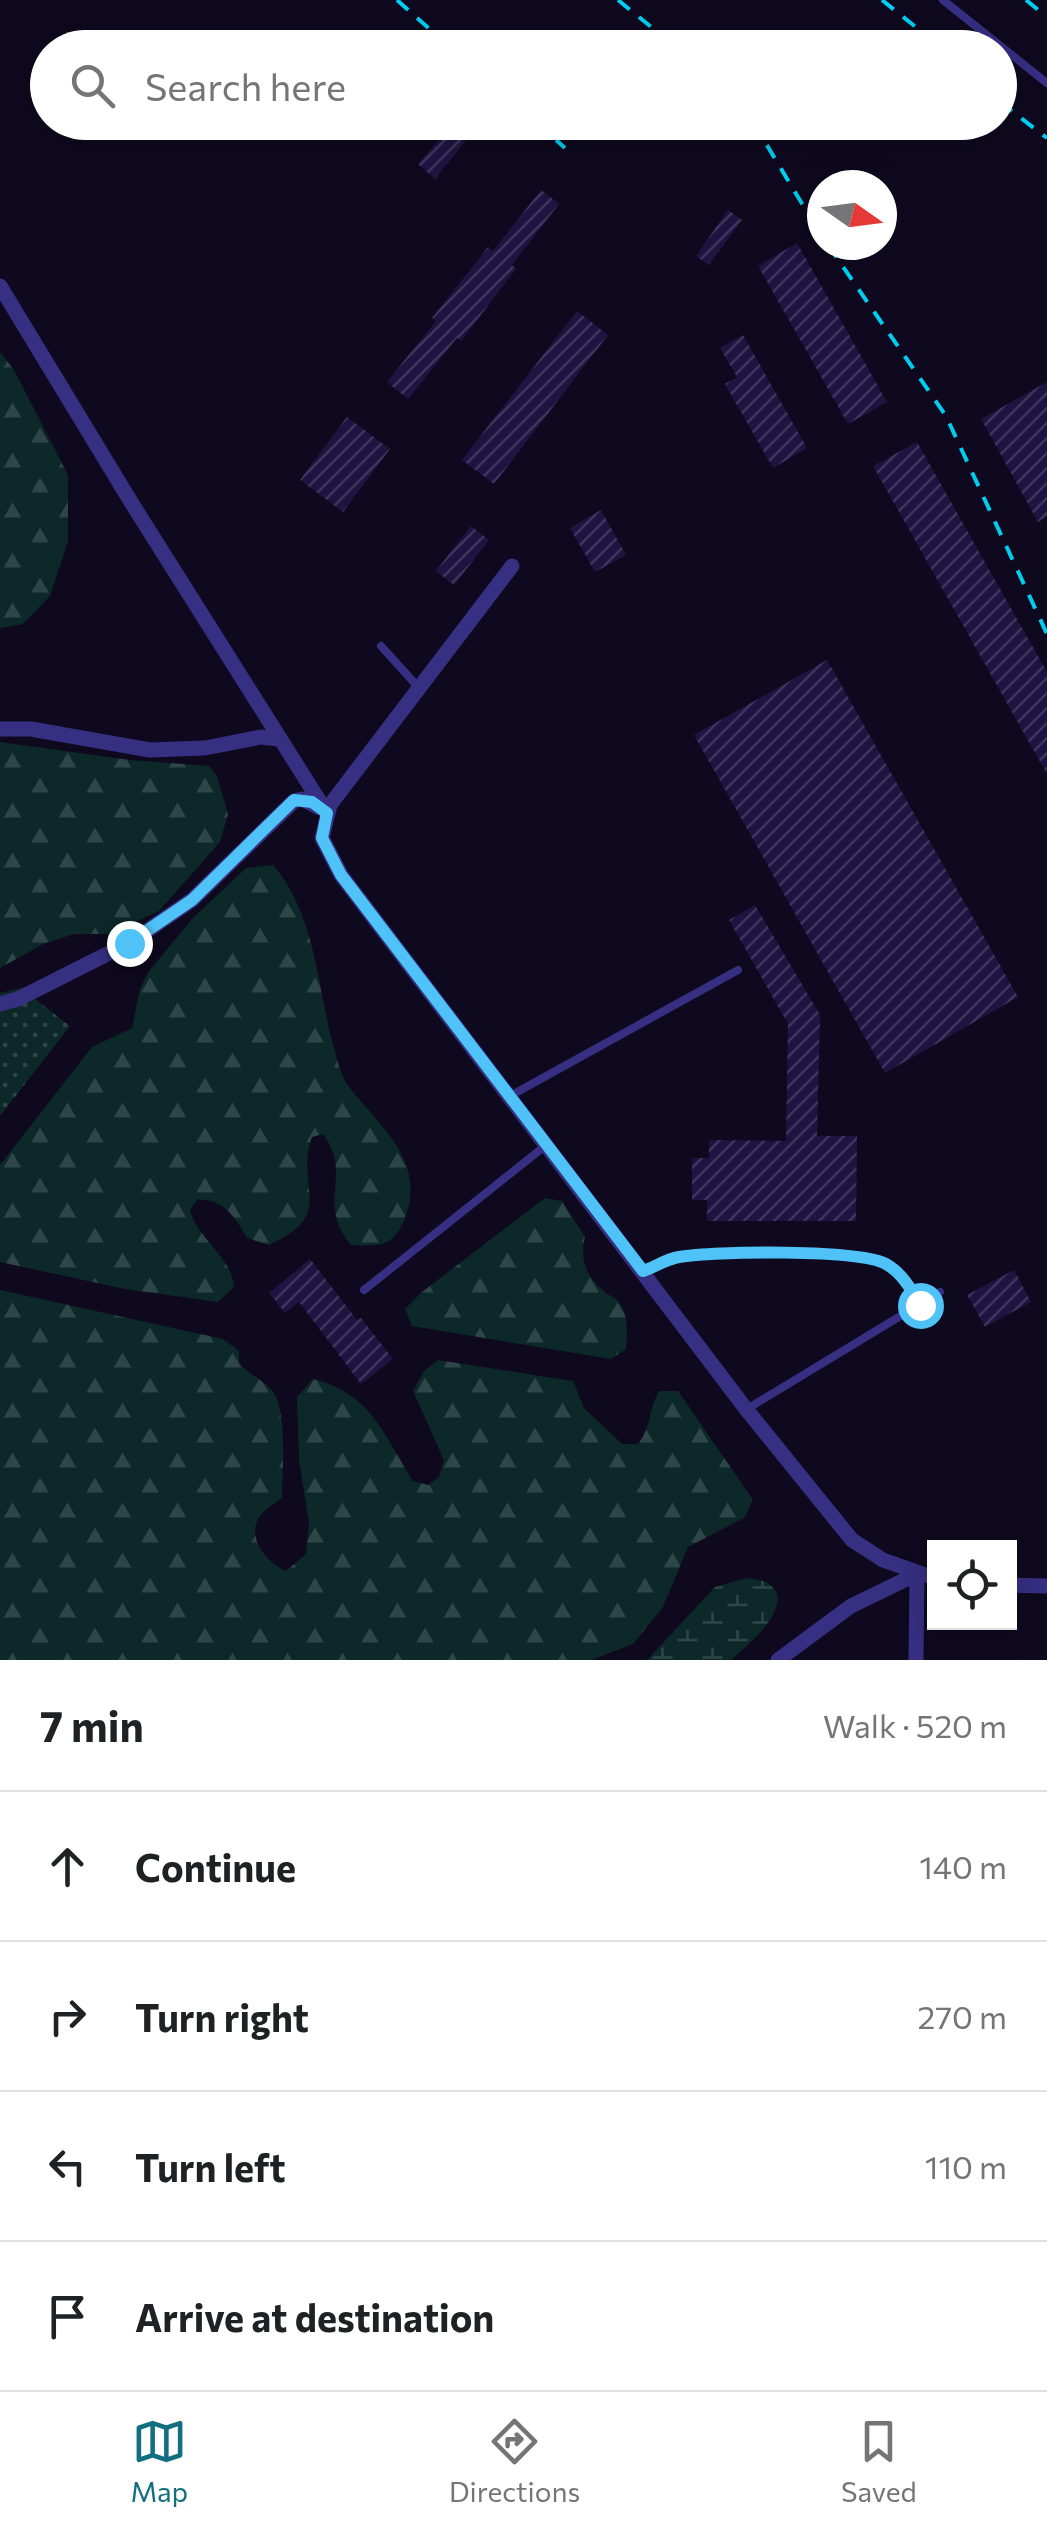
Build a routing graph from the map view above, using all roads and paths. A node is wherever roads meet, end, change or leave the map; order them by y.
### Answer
1 (944, 0) edge
2 (981, 30) edge
3 (1017, 59) edge
4 (1047, 83) edge
5 (0, 286) edge
6 (512, 566) dead end
7 (381, 646) dead end
8 (419, 688) junction
9 (0, 729) edge
10 (279, 739) junction
11 (327, 813) junction
12 (738, 970) dead end
13 (0, 1004) edge
14 (508, 1097) junction
15 (544, 1146) junction
16 (643, 1271) junction
17 (364, 1290) dead end
18 (940, 1292) dead end
19 (920, 1305) junction
20 (746, 1410) junction
21 (917, 1574) junction
22 (927, 1576) edge
23 (1017, 1585) edge
24 (1047, 1586) edge
25 (778, 1660) edge
26 (916, 1660) edge

1 - 2 lane
3 - 4 lane
5 - 10 street
6 - 8 street
7 - 8 lane
8 - 11 street
9 - 10 street
10 - 11 street
11 - 13 street
11 - 14 street
12 - 14 lane
14 - 15 street
15 - 16 street
15 - 17 lane
16 - 19 lane
16 - 20 street
18 - 19 lane
19 - 20 lane
20 - 21 street
21 - 22 street
21 - 25 street
21 - 26 street
23 - 24 street

